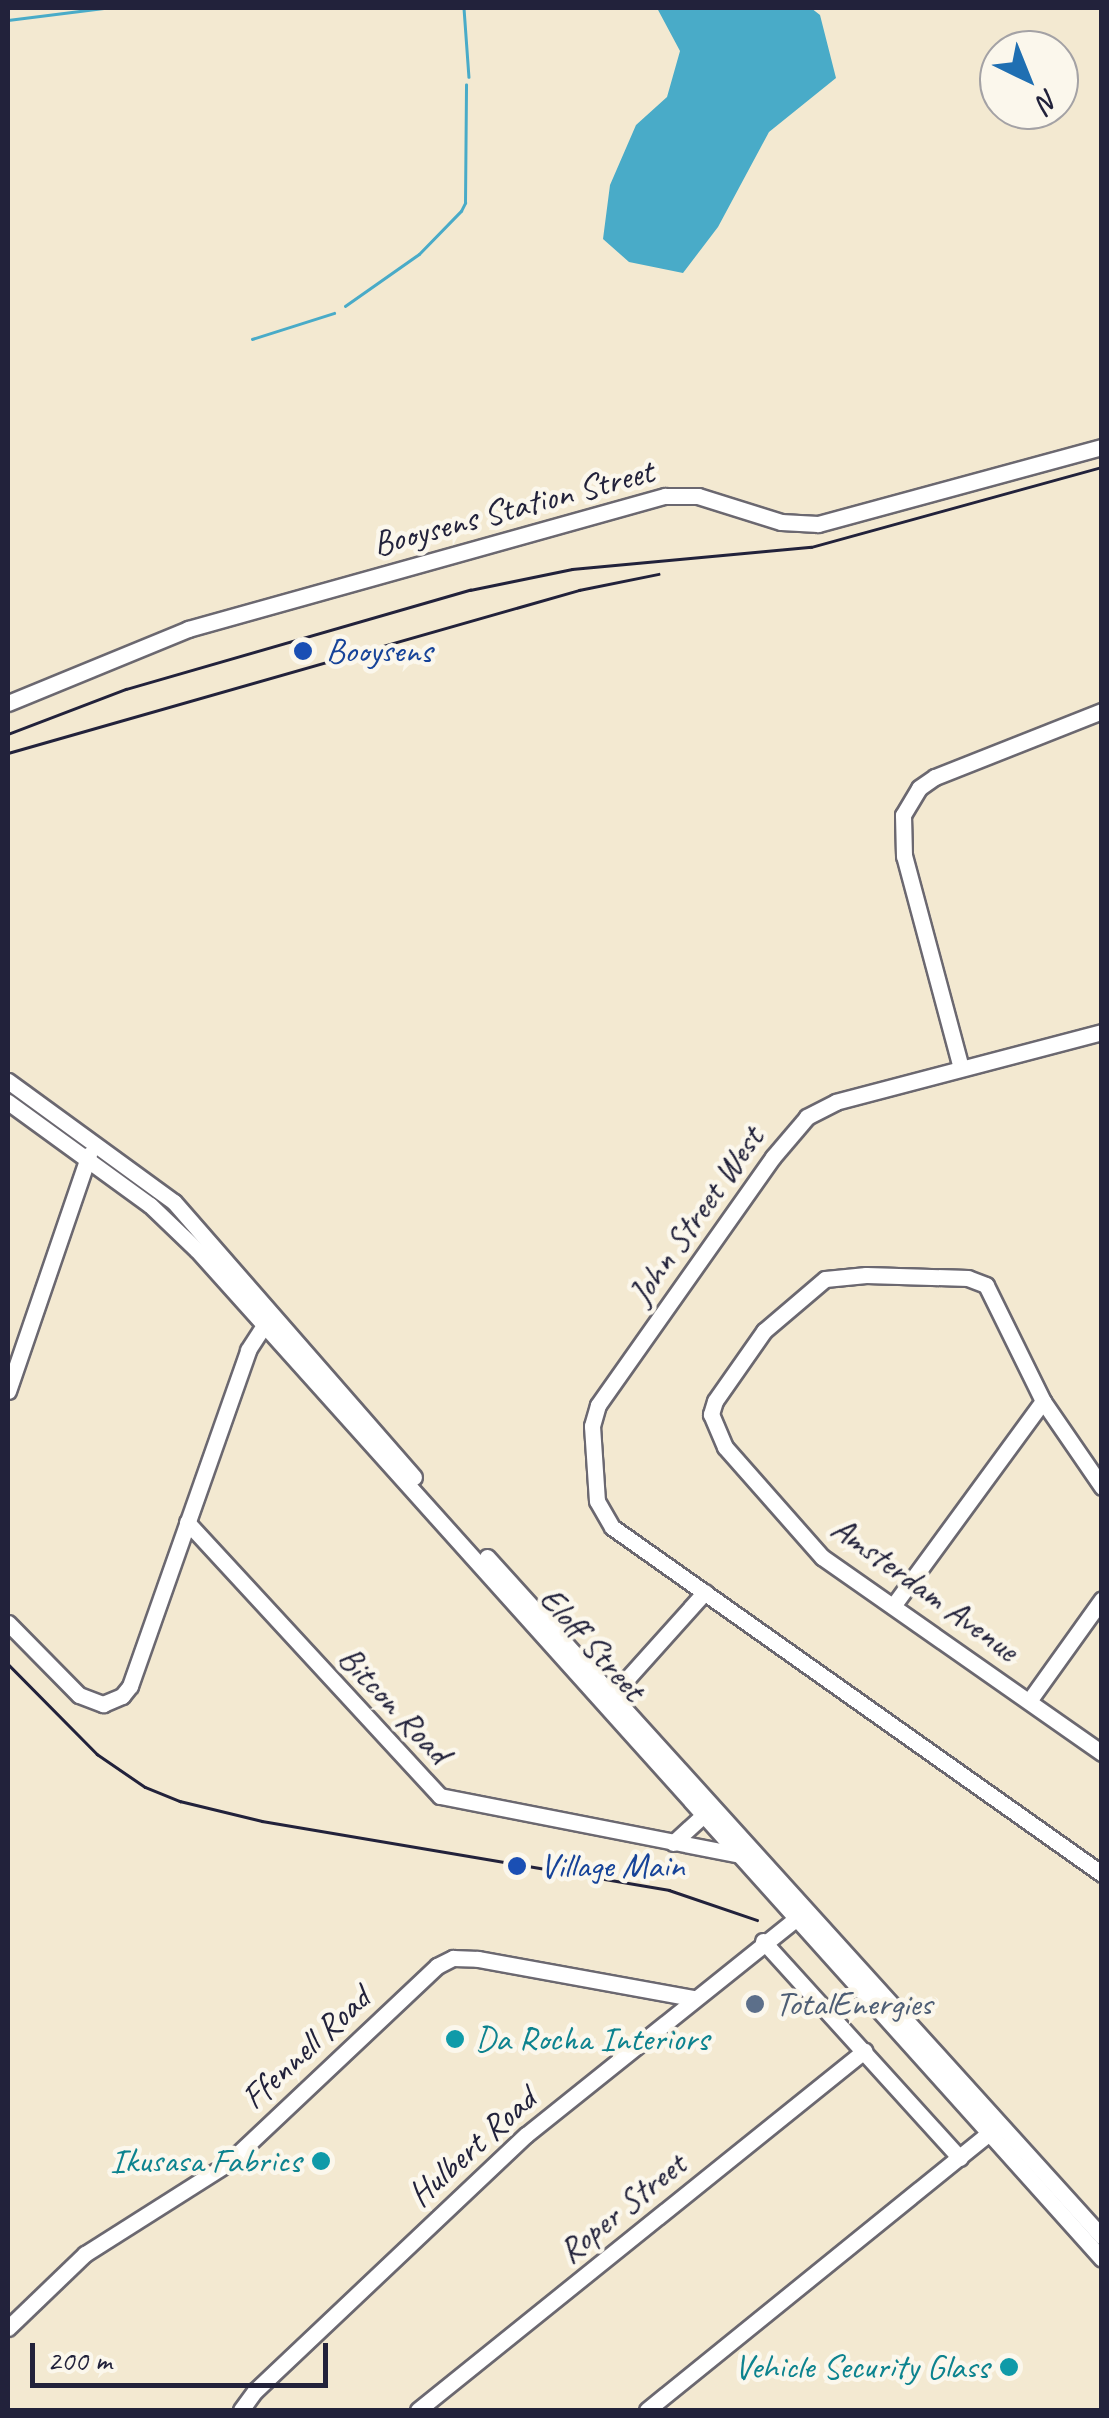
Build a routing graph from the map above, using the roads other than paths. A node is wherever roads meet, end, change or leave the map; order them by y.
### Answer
1 (1102, 447) edge
2 (8, 703) edge
3 (1102, 711) edge
4 (1102, 1032) edge
5 (961, 1068) junction
6 (8, 1082) edge
7 (8, 1102) edge
8 (91, 1143) junction
9 (88, 1162) junction
10 (270, 1318) junction
11 (8, 1392) edge
12 (1044, 1401) junction
13 (1102, 1486) edge
14 (187, 1522) junction
15 (706, 1592) junction
16 (1102, 1600) edge
17 (893, 1606) junction
18 (8, 1622) edge
19 (609, 1699) junction
20 (1028, 1701) junction
21 (1102, 1753) edge
22 (708, 1811) junction
23 (672, 1843) junction
24 (741, 1855) junction
25 (1102, 1874) edge
26 (800, 1911) junction
27 (763, 1943) junction
28 (693, 1998) junction
29 (864, 2051) junction
30 (996, 2128) junction
31 (960, 2158) junction
32 (1102, 2237) edge
33 (1102, 2260) edge
34 (8, 2328) edge
35 (242, 2410) edge
36 (418, 2410) edge
37 (647, 2410) edge

1 - 2 street, Booysens Station Street
3 - 5 street
4 - 5 street, John Street West
5 - 15 street, John Street West
6 - 8 street, Eloff Street
7 - 9 street, Eloff Street
8 - 9 street
8 - 10 street, Eloff Street
9 - 10 street, Eloff Street
9 - 11 street
10 - 14 street
10 - 19 street, Eloff Street
12 - 13 street
12 - 17 street
12 - 17 street, Amsterdam Avenue
14 - 18 street
14 - 23 street, Bitcon Road
15 - 19 street
15 - 25 street
16 - 20 street
17 - 20 street, Amsterdam Avenue
19 - 22 street, Eloff Street
20 - 21 street, Amsterdam Avenue
22 - 23 street
22 - 24 street, Eloff Street
22 - 26 street, Eloff Street
23 - 24 street, Bitcon Road
24 - 26 street, Eloff Street
26 - 27 street, Hulbert Road
26 - 30 street, Eloff Street
27 - 28 street, Hulbert Road
27 - 29 street
28 - 34 street, Ffennell Road
28 - 35 street, Hulbert Road
29 - 31 street
29 - 36 street, Roper Street
30 - 31 street
30 - 32 street, Eloff Street
30 - 33 street, Eloff Street
31 - 37 street

